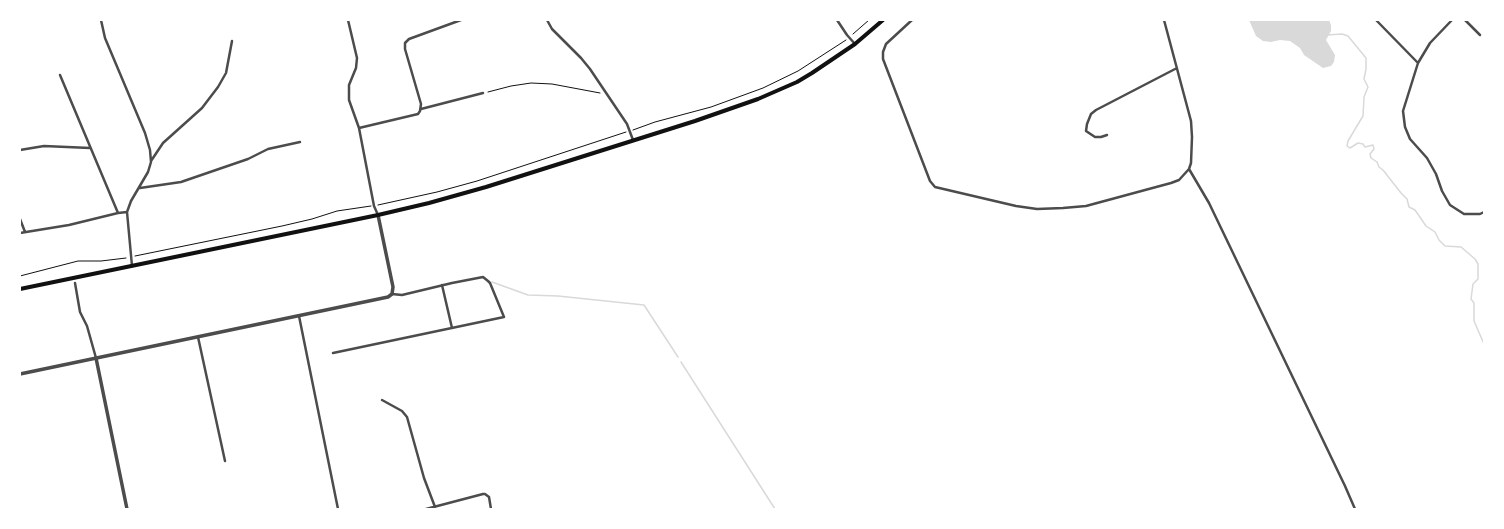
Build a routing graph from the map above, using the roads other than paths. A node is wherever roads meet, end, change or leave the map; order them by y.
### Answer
1 (101, 20) edge
2 (348, 20) edge
3 (461, 20) edge
4 (547, 20) edge
5 (837, 20) edge
6 (883, 20) edge
7 (912, 20) edge
8 (1164, 20) edge
9 (1376, 20) edge
10 (1452, 20) edge
11 (1465, 20) edge
12 (1480, 35) dead end
13 (232, 41) dead end
14 (855, 44) junction
15 (1418, 63) junction
16 (1177, 68) junction
17 (60, 75) dead end
18 (483, 93) road end
19 (421, 109) junction
20 (359, 128) junction
21 (1107, 135) dead end
22 (633, 140) junction
23 (300, 142) dead end
24 (90, 148) junction
25 (20, 150) edge
26 (151, 162) junction
27 (1189, 169) junction
28 (140, 188) junction
29 (128, 212) junction
30 (1484, 212) edge
31 (118, 213) junction
32 (378, 214) junction
33 (20, 219) edge
34 (25, 232) junction
35 (20, 233) edge
36 (132, 266) junction
37 (75, 283) dead end
38 (442, 285) junction
39 (20, 288) edge
40 (392, 294) junction
41 (299, 316) junction
42 (452, 328) junction
43 (198, 337) junction
44 (333, 353) dead end
45 (96, 358) junction
46 (20, 374) edge
47 (382, 400) dead end
48 (225, 461) dead end
49 (435, 506) junction
50 (127, 509) edge
51 (338, 509) edge
52 (426, 509) edge
53 (491, 509) edge
54 (1355, 509) edge

1 - 26 street
2 - 20 street
3 - 19 street
4 - 22 street
5 - 14 street
6 - 14 main road
7 - 27 street
8 - 16 street
9 - 15 street
10 - 15 street
11 - 12 street
13 - 26 street
14 - 22 main road
15 - 30 street
16 - 21 street
16 - 27 street
17 - 24 street
18 - 19 street
19 - 20 street
20 - 32 street
22 - 32 main road
23 - 28 street
24 - 25 street
24 - 31 street
26 - 28 street
27 - 54 street
28 - 29 street
29 - 31 street
29 - 36 street
31 - 34 street
32 - 36 main road
32 - 40 street
33 - 34 street
34 - 35 street
36 - 39 main road
37 - 45 street
38 - 40 street
38 - 42 street
38 - 42 street
40 - 41 street
41 - 43 street
41 - 51 street
42 - 44 street
43 - 45 street
43 - 48 street
45 - 46 street
45 - 50 street
47 - 49 street
49 - 52 street
49 - 53 street

